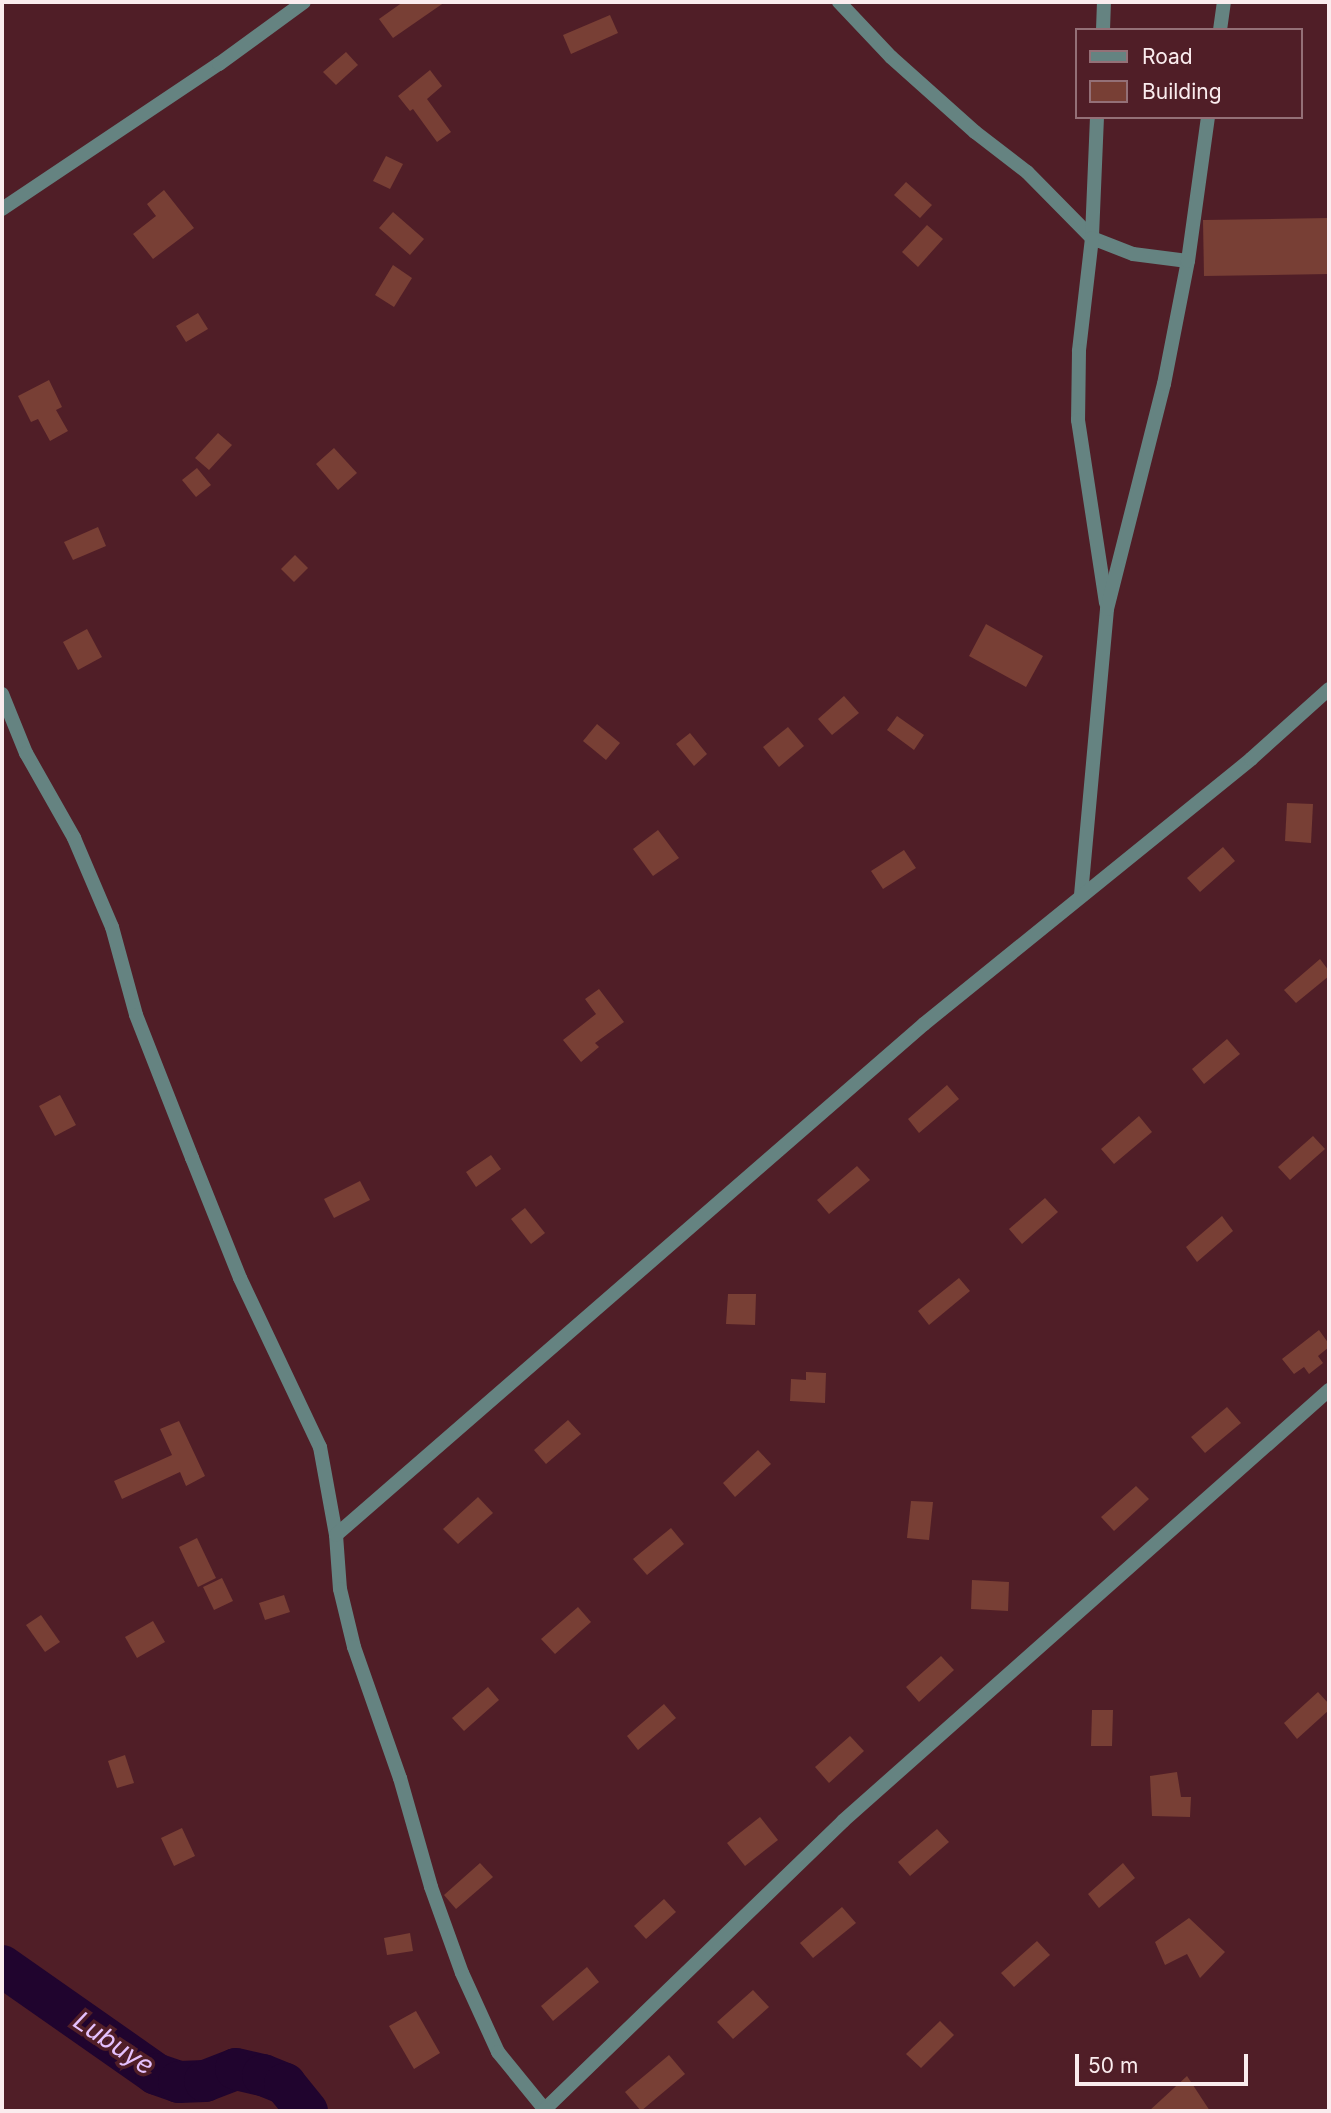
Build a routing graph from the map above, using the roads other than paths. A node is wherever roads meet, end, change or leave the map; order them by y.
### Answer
1 (304, 2) edge
2 (839, 2) edge
3 (1104, 2) edge
4 (1224, 2) edge
5 (1102, 28) edge
6 (1220, 28) edge
7 (1097, 119) edge
8 (1208, 119) edge
9 (2, 209) edge
10 (1092, 238) junction
11 (1188, 261) junction
12 (1107, 609) junction
13 (1329, 689) edge
14 (2, 694) edge
15 (1081, 895) junction
16 (1329, 1390) edge
17 (336, 1535) junction
18 (545, 2110) edge

1 - 9 street
2 - 10 street
3 - 5 street
4 - 6 street
7 - 10 street
8 - 11 street
10 - 11 street
10 - 12 street
11 - 12 street
12 - 15 street
13 - 15 street
14 - 17 street
15 - 17 street
16 - 18 street
17 - 18 street

